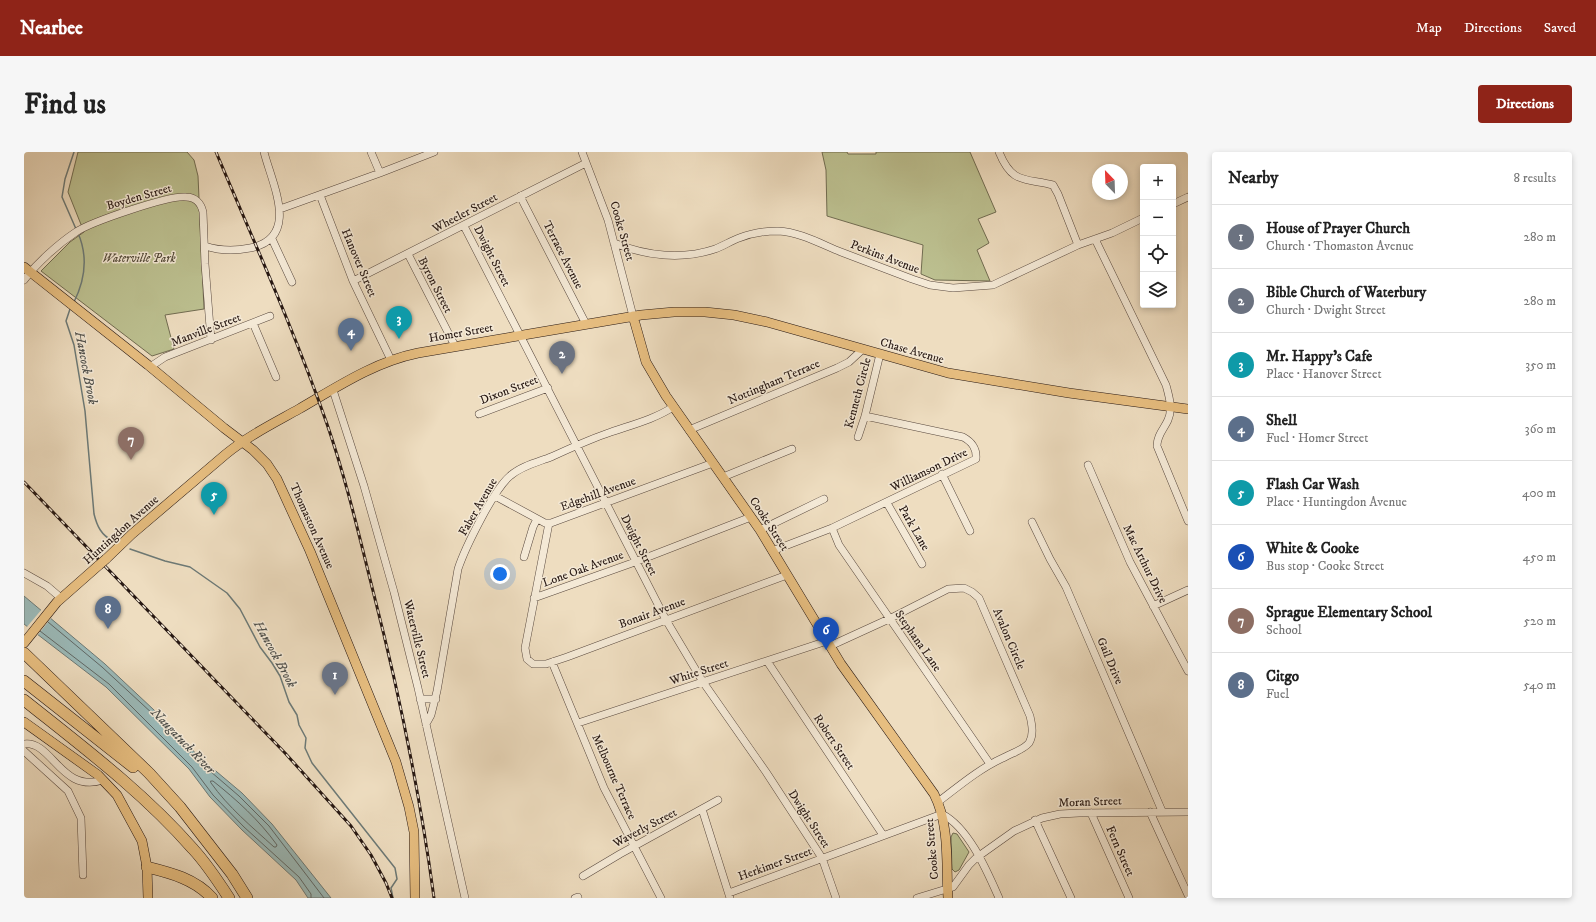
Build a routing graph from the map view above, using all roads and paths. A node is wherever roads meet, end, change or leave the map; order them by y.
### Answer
1 (264, 152) edge
2 (371, 152) edge
3 (434, 152) edge
4 (582, 152) edge
5 (999, 152) edge
6 (586, 163) junction
7 (380, 174) junction
8 (320, 195) junction
9 (520, 196) junction
10 (1188, 197) edge
11 (1176, 203) edge
12 (280, 209) junction
13 (1140, 219) edge
14 (464, 226) junction
15 (272, 239) junction
16 (1094, 239) junction
17 (614, 243) junction
18 (205, 246) junction
19 (1078, 246) junction
20 (408, 254) junction
21 (27, 269) edge
22 (24, 280) edge
23 (353, 281) junction
24 (292, 282) dead end
25 (270, 316) dead end
26 (633, 316) junction
27 (253, 324) junction
28 (586, 324) junction
29 (520, 335) junction
30 (211, 340) junction
31 (455, 346) junction
32 (863, 349) junction
33 (880, 354) junction
34 (391, 360) junction
35 (150, 366) junction
36 (276, 377) dead end
37 (548, 388) junction
38 (333, 390) junction
39 (1171, 406) junction
40 (673, 407) junction
41 (1188, 408) edge
42 (479, 414) dead end
43 (865, 416) junction
44 (689, 430) junction
45 (858, 437) dead end
46 (242, 442) junction
47 (576, 445) junction
48 (792, 448) dead end
49 (713, 463) junction
50 (1088, 465) dead end
51 (942, 474) junction
52 (723, 478) junction
53 (494, 496) junction
54 (824, 500) dead end
55 (887, 503) junction
56 (605, 504) junction
57 (751, 517) junction
58 (537, 518) junction
59 (1188, 521) edge
60 (1032, 522) dead end
61 (549, 524) junction
62 (832, 528) junction
63 (760, 530) junction
64 (970, 531) dead end
65 (772, 550) junction
66 (524, 557) dead end
67 (635, 562) junction
68 (922, 564) dead end
69 (24, 573) edge
70 (787, 575) junction
71 (1188, 590) edge
72 (61, 598) junction
73 (534, 598) junction
74 (1153, 606) junction
75 (889, 619) junction
76 (666, 620) junction
77 (26, 640) edge
78 (828, 643) junction
79 (24, 653) edge
80 (767, 661) junction
81 (552, 662) junction
82 (1188, 671) edge
83 (24, 681) edge
84 (703, 682) junction
85 (420, 699) junction
86 (436, 699) junction
87 (24, 700) edge
88 (24, 722) edge
89 (578, 723) junction
90 (426, 724) junction
91 (24, 744) edge
92 (24, 751) edge
93 (990, 764) junction
94 (92, 771) junction
95 (103, 780) junction
96 (86, 782) junction
97 (718, 800) dead end
98 (938, 802) junction
99 (702, 809) junction
100 (1162, 811) junction
101 (1150, 812) junction
102 (1188, 812) edge
103 (1091, 813) junction
104 (942, 814) junction
105 (1035, 820) junction
106 (882, 835) junction
107 (205, 840) junction
108 (634, 846) junction
109 (979, 855) junction
110 (822, 858) junction
111 (147, 867) junction
112 (83, 875) dead end
113 (583, 876) dead end
114 (948, 894) edge
115 (1188, 895) edge
116 (730, 896) edge
117 (148, 898) edge
118 (212, 898) edge
119 (229, 898) edge
120 (247, 898) edge
121 (415, 898) edge
122 (465, 898) edge
123 (660, 898) edge
124 (836, 898) edge
125 (917, 898) edge
126 (999, 898) edge
127 (1071, 898) edge
128 (1129, 898) edge

1 - 12 street
2 - 7 street
3 - 7 street
4 - 6 street, Cooke Street
5 - 19 street
6 - 9 street, Wheeler Street
6 - 17 street, Cooke Street
7 - 8 street
8 - 12 street
8 - 23 street, Hanover Street
9 - 14 street, Wheeler Street
9 - 28 street, Terrace Avenue
10 - 11 street
12 - 15 street
13 - 16 street, Perkins Avenue
14 - 20 street, Wheeler Street
14 - 29 street, Dwight Street
15 - 18 street
15 - 24 street
16 - 19 street, Perkins Avenue
16 - 39 street
17 - 19 street, Perkins Avenue
17 - 26 street, Cooke Street
18 - 21 street, Boyden Street
18 - 30 street, Boyden Street
20 - 23 street, Wheeler Street
20 - 31 street, Byron Street
21 - 22 street, Boyden Street
21 - 35 main road, Thomaston Avenue
23 - 34 street, Hanover Street
25 - 27 street, Manville Street
26 - 28 main road, Homer Street
26 - 32 main road, Chase Avenue
26 - 40 main road, Cooke Street
27 - 30 street, Manville Street
27 - 36 street
28 - 29 main road, Homer Street
29 - 31 main road, Homer Street
29 - 37 street, Dwight Street
30 - 35 street, Manville Street
31 - 34 main road, Homer Street
32 - 33 main road, Chase Avenue
32 - 44 street, Nottingham Terrace
33 - 39 main road, Chase Avenue
33 - 43 street, Kenneth Circle
34 - 38 main road, Homer Street
35 - 46 main road, Thomaston Avenue
37 - 42 street, Dixon Street
37 - 47 street, Dwight Street
38 - 46 main road, Homer Street
38 - 85 street, Waterville Street
39 - 41 main road, Chase Avenue
39 - 59 street
40 - 44 main road, Cooke Street
40 - 47 street, Faber Avenue
43 - 45 street, Kenneth Circle
43 - 51 street, Williamson Drive
44 - 49 main road, Cooke Street
46 - 72 main road, Huntingdon Avenue
46 - 121 main road, Thomaston Avenue
47 - 53 street, Faber Avenue
47 - 56 street, Dwight Street
48 - 52 street
49 - 52 main road, Cooke Street
49 - 56 street, Edgehill Avenue
50 - 74 street, Mac Arthur Drive
51 - 55 street, Williamson Drive
51 - 64 street
52 - 57 main road, Cooke Street
53 - 58 street, Edgehill Avenue
53 - 86 street, Faber Avenue
54 - 63 street
55 - 62 street, Williamson Drive
55 - 68 street, Park Lane
56 - 61 street, Edgehill Avenue
56 - 67 street, Dwight Street
57 - 63 main road, Cooke Street
57 - 67 street, Lone Oak Avenue
58 - 61 street, Edgehill Avenue
58 - 66 street
60 - 100 street, Gail Drive
61 - 73 street
62 - 65 street, Williamson Drive
62 - 75 street, Stephana Lane
63 - 65 main road, Cooke Street
65 - 70 main road, Cooke Street
67 - 73 street, Lone Oak Avenue
67 - 76 street, Dwight Street
69 - 72 street
70 - 76 street, Bonair Avenue
70 - 78 main road, Cooke Street
71 - 74 street
72 - 77 main road, Huntingdon Avenue
73 - 81 street, Bonair Avenue
74 - 82 street, Mac Arthur Drive
75 - 78 street, Avalon Circle
75 - 93 street, Stephana Lane
75 - 93 street, Avalon Circle
76 - 81 street, Bonair Avenue
76 - 84 street, Dwight Street
78 - 80 street, White Street
78 - 98 main road, Cooke Street
79 - 107 highway
80 - 84 street, White Street
80 - 106 street, Robert Street
81 - 89 street, Melbourne Terrace
83 - 107 highway
84 - 89 street, White Street
84 - 110 street, Dwight Street
85 - 86 street
85 - 90 street, Waterville Street
86 - 90 street, Faber Avenue
87 - 119 highway
88 - 94 main road
89 - 108 street, Melbourne Terrace
90 - 122 street, Waterville Street
91 - 96 street
92 - 112 street
93 - 98 street, Avalon Circle
94 - 95 main road
94 - 96 street
95 - 96 street
95 - 111 main road
97 - 99 street, Waverly Street
98 - 104 main road, Cooke Street
99 - 108 street, Waverly Street
99 - 116 street
100 - 101 street, Moran Street
100 - 102 street, Moran Street
101 - 103 street, Moran Street
101 - 115 street
103 - 105 street, Moran Street
103 - 128 street, Fern Street
104 - 106 street, Herkimer Street
104 - 109 street
104 - 114 main road, Cooke Street
105 - 109 street, Moran Street
105 - 127 street
106 - 110 street, Herkimer Street
107 - 120 highway
108 - 113 street, Waverly Street
108 - 123 street, Melbourne Terrace
109 - 114 street, Moran Street
109 - 126 street
110 - 116 street, Herkimer Street
110 - 124 street, Dwight Street
111 - 117 main road
111 - 118 highway
114 - 125 street

